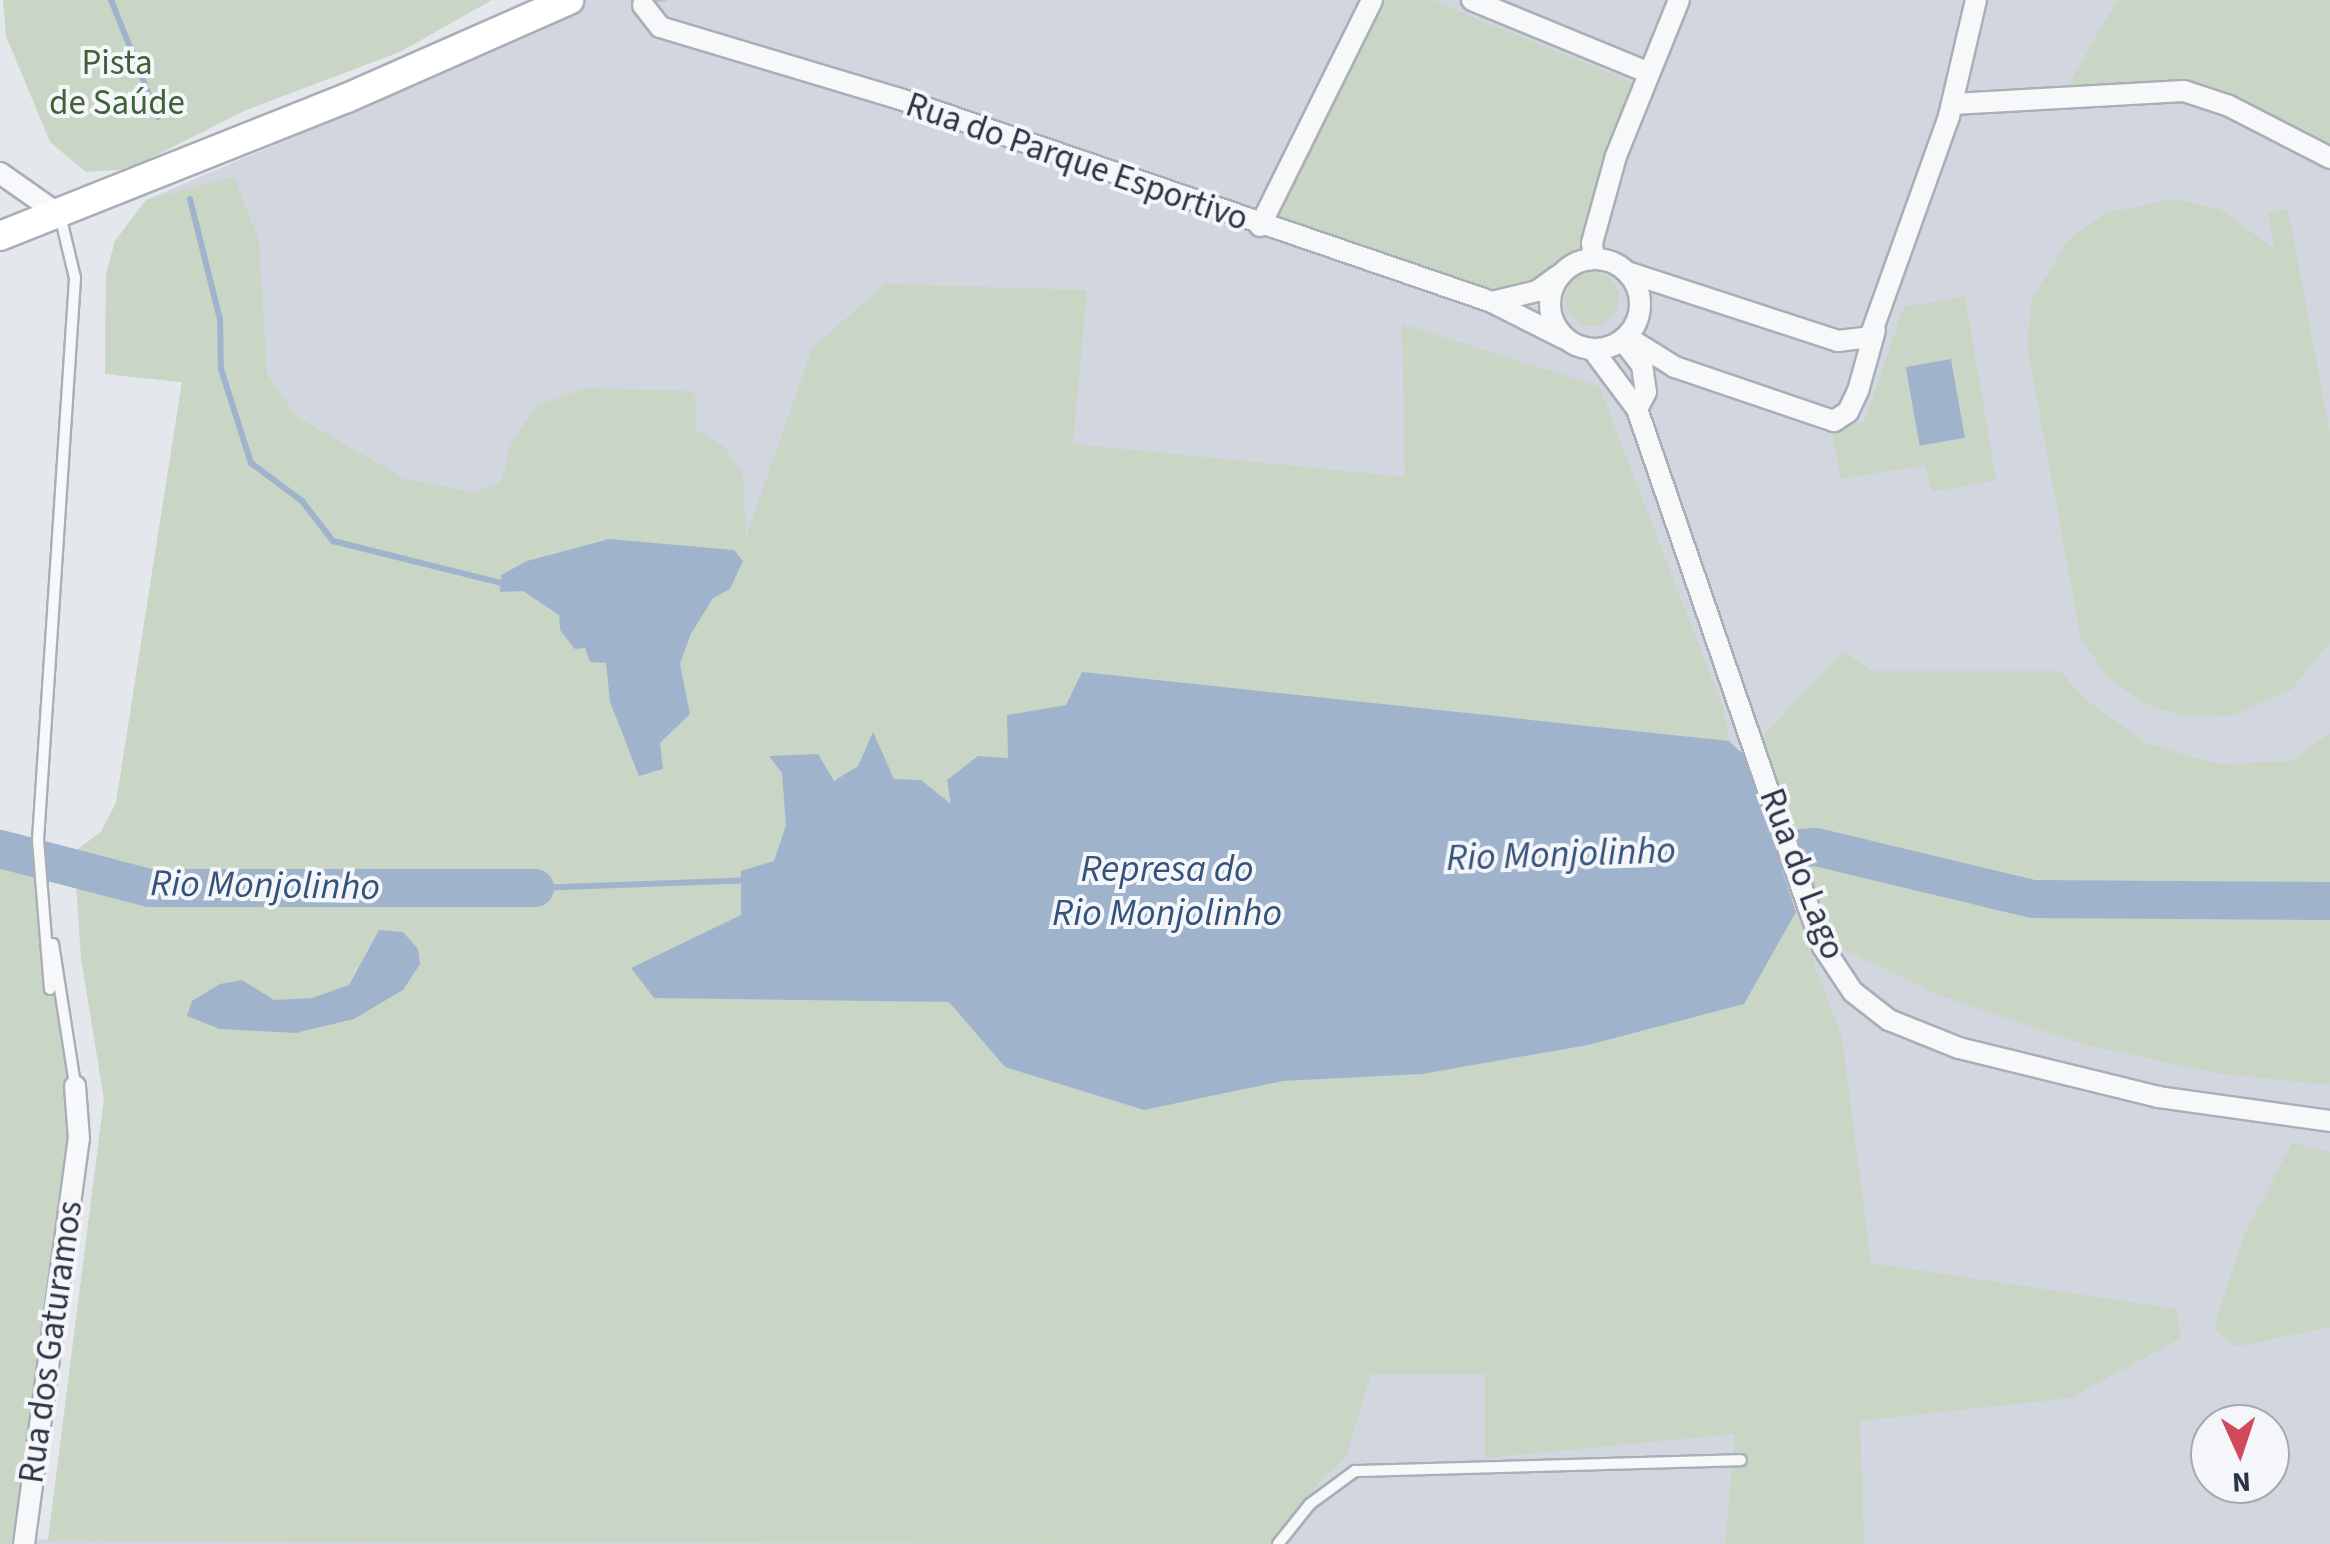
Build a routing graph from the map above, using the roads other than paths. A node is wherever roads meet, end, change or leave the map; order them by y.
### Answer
1 (537, 0) edge
2 (569, 0) edge
3 (1372, 0) edge
4 (1472, 0) edge
5 (1679, 0) edge
6 (1976, 0) edge
7 (650, 4) edge
8 (517, 21) junction
9 (1650, 73) junction
10 (1953, 104) junction
11 (2330, 158) edge
12 (0, 173) edge
13 (60, 215) junction
14 (1260, 226) junction
15 (0, 236) edge
16 (1594, 259) junction
17 (1626, 272) junction
18 (1558, 276) junction
19 (1492, 302) junction
20 (1877, 323) junction
21 (1563, 338) junction
22 (1625, 339) junction
23 (1593, 350) junction
24 (1637, 409) junction
25 (44, 879) junction
26 (50, 989) dead end
27 (75, 1086) joint
28 (2330, 1121) edge
29 (1740, 1460) dead end
30 (24, 1544) edge
31 (1278, 1544) edge

1 - 8 main road
2 - 8 main road
3 - 14 street
4 - 9 street
5 - 9 street
6 - 10 street
7 - 14 street, Rua do Parque Esportivo
8 - 13 main road
9 - 16 street
10 - 11 street
10 - 20 street
12 - 13 street
13 - 15 main road
13 - 25 lane
14 - 19 street, Rua do Parque Esportivo
16 - 17 street
16 - 18 street
17 - 20 street
17 - 22 street
18 - 19 street
18 - 21 street
19 - 21 street, Rua do Parque Esportivo
20 - 22 street
21 - 23 street
22 - 23 street
22 - 24 street
23 - 24 street, Rua do Lago
24 - 28 street, Rua do Lago
25 - 26 lane
25 - 27 lane
27 - 30 street, Rua dos Gaturamos
29 - 31 lane

